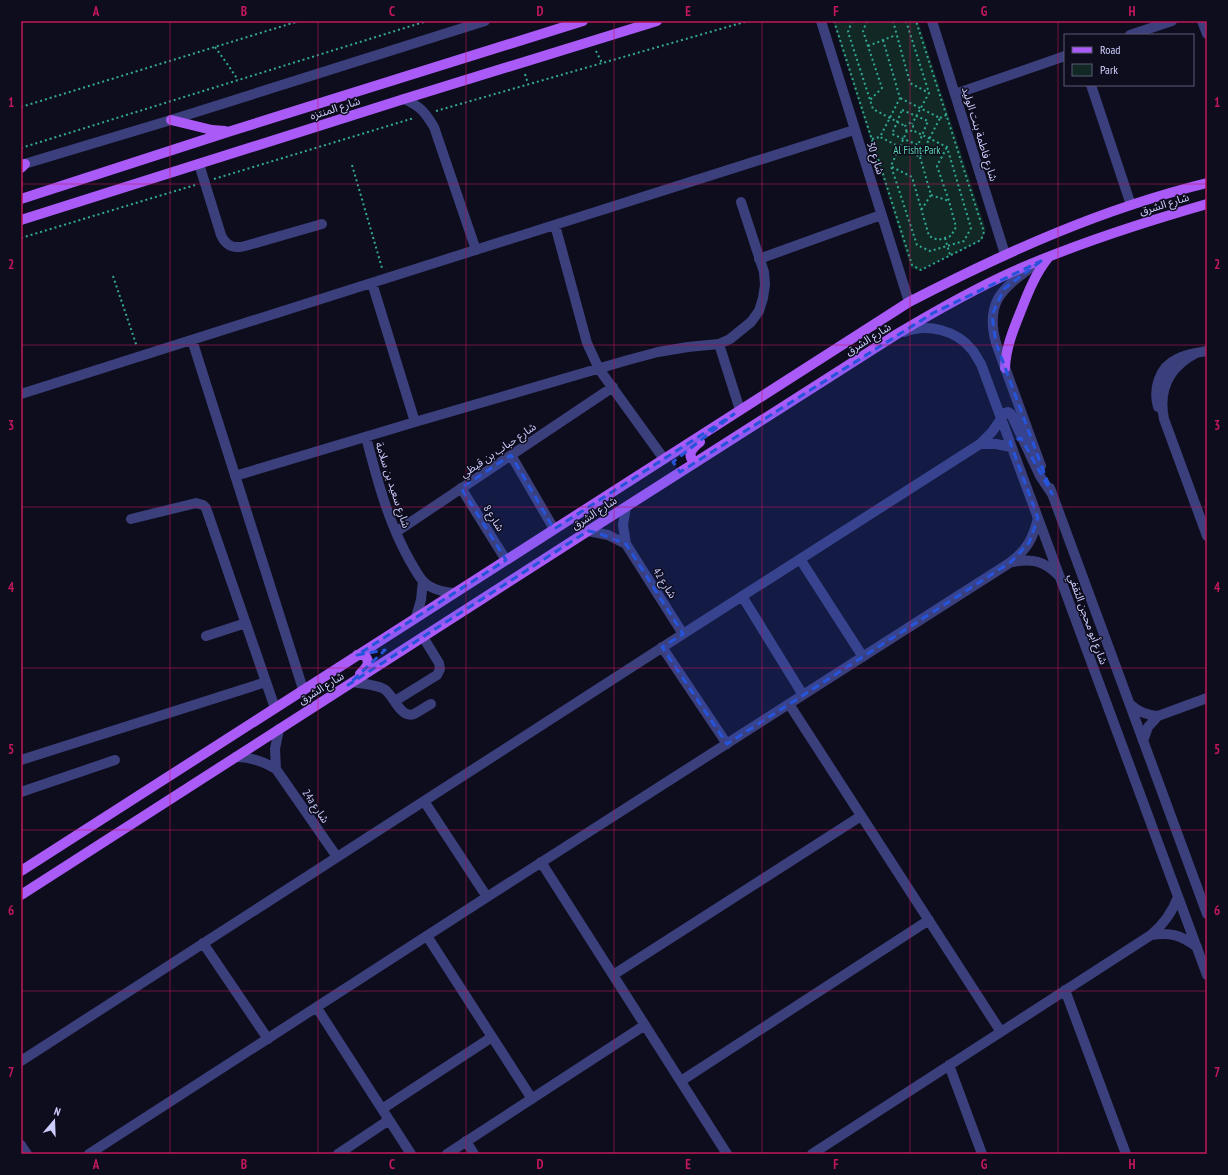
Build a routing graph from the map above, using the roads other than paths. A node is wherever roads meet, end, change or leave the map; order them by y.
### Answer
1 (485, 21) edge
2 (583, 21) edge
3 (657, 21) edge
4 (821, 21) edge
5 (932, 21) edge
6 (1172, 21) edge
7 (1202, 21) edge
8 (1133, 34) edge
9 (1207, 34) edge
10 (1064, 56) edge
11 (1091, 86) edge
12 (955, 94) junction
13 (404, 99) junction
14 (171, 120) junction
15 (854, 130) junction
16 (231, 131) junction
17 (199, 164) junction
18 (22, 166) edge
19 (1207, 183) edge
20 (21, 199) edge
21 (741, 202) dead end
22 (1207, 204) edge
23 (1131, 205) junction
24 (881, 216) junction
25 (21, 220) edge
26 (322, 224) dead end
27 (555, 225) junction
28 (476, 250) junction
29 (1005, 254) junction
30 (759, 259) junction
31 (1045, 259) junction
32 (372, 283) junction
33 (909, 302) junction
34 (897, 334) junction
35 (192, 340) junction
36 (719, 344) junction
37 (1207, 351) edge
38 (1005, 368) junction
39 (599, 369) junction
40 (613, 387) junction
41 (21, 394) edge
42 (737, 412) junction
43 (1001, 418) junction
44 (414, 422) junction
45 (366, 437) junction
46 (980, 444) junction
47 (1011, 446) junction
48 (511, 456) junction
49 (664, 459) junction
50 (695, 463) junction
51 (235, 476) junction
52 (461, 488) junction
53 (1052, 494) junction
54 (626, 507) junction
55 (1038, 518) junction
56 (131, 519) dead end
57 (554, 529) junction
58 (588, 531) junction
59 (396, 532) junction
60 (1207, 536) edge
61 (626, 544) junction
62 (800, 559) junction
63 (506, 560) junction
64 (1011, 562) junction
65 (1059, 576) junction
66 (423, 582) junction
67 (454, 593) junction
68 (742, 596) junction
69 (416, 618) junction
70 (246, 623) junction
71 (683, 634) junction
72 (206, 636) dead end
73 (423, 637) junction
74 (662, 647) junction
75 (357, 655) junction
76 (863, 657) junction
77 (266, 682) junction
78 (351, 683) junction
79 (304, 690) junction
80 (803, 695) junction
81 (1207, 698) edge
82 (395, 701) junction
83 (431, 704) dead end
84 (789, 704) junction
85 (1130, 704) junction
86 (275, 708) junction
87 (1158, 716) junction
88 (279, 729) junction
89 (1143, 741) junction
90 (727, 744) junction
91 (236, 756) junction
92 (21, 760) edge
93 (115, 760) dead end
94 (276, 769) junction
95 (21, 792) edge
96 (424, 801) junction
97 (862, 816) junction
98 (337, 857) junction
99 (541, 862) junction
100 (21, 871) edge
101 (21, 895) edge
102 (1178, 896) junction
103 (487, 897) junction
104 (1207, 914) edge
105 (929, 920) junction
106 (1151, 935) junction
107 (427, 936) junction
108 (203, 943) junction
109 (1197, 948) junction
110 (613, 975) junction
111 (1207, 975) edge
112 (1065, 990) junction
113 (317, 1008) junction
114 (645, 1025) junction
115 (1001, 1032) junction
116 (492, 1037) junction
117 (268, 1039) junction
118 (21, 1061) edge
119 (949, 1065) junction
120 (680, 1081) junction
121 (532, 1099) junction
122 (382, 1109) junction
123 (389, 1120) junction
124 (466, 1141) junction
125 (21, 1144) edge
126 (101, 1151) edge
127 (27, 1154) edge
128 (89, 1154) edge
129 (338, 1154) edge
130 (411, 1154) edge
131 (447, 1154) edge
132 (474, 1154) edge
133 (727, 1154) edge
134 (812, 1154) edge
135 (982, 1154) edge
136 (1126, 1154) edge

1 - 14 street
2 - 16 main road, شارع المنتزه
3 - 13 main road, شارع المنتزه
4 - 15 street, شارع 30
5 - 12 street, شارع فاطمة بنت الوليد
6 - 8 street
7 - 9 street
10 - 12 street
11 - 23 street
12 - 29 street, شارع فاطمة بنت الوليد
13 - 17 main road, شارع المنتزه
13 - 28 street
14 - 16 main road
14 - 18 street
15 - 24 street, شارع 30
15 - 27 street
16 - 20 main road, شارع المنتزه
17 - 25 main road, شارع المنتزه
17 - 26 street
19 - 23 main road, شارع الشرق
21 - 30 street
22 - 31 main road, شارع الشرق
23 - 29 main road, شارع الشرق
24 - 30 street
24 - 33 street, شارع 30
27 - 28 street
27 - 39 street
28 - 32 street
29 - 33 main road, شارع الشرق
30 - 36 street
31 - 34 main road, شارع الشرق
31 - 38 main road
31 - 38 street, شارع أبو محجن الثقفي
32 - 35 street
32 - 44 street
33 - 42 main road, شارع الشرق
34 - 43 street, شارع أبو محجن الثقفي
34 - 50 main road, شارع الشرق
35 - 41 street
35 - 51 street
36 - 39 street
36 - 42 street
37 - 60 street
38 - 53 street, شارع أبو محجن الثقفي
39 - 40 street
39 - 44 street
40 - 48 street, شارع حباب بن قيظي
40 - 49 street
42 - 49 main road, شارع الشرق
42 - 50 main road
43 - 46 street
43 - 47 street, شارع أبو محجن الثقفي
43 - 53 street
44 - 45 street
45 - 51 street
45 - 59 street, شارع سعيد بن سلامة
46 - 47 street
46 - 62 street
47 - 55 street, شارع أبو محجن الثقفي
48 - 52 street, شارع حباب بن قيظي
48 - 57 street
49 - 57 main road, شارع الشرق
50 - 54 main road, شارع الشرق
51 - 79 street
52 - 59 street, شارع حباب بن قيظي
52 - 63 street, شارع 8
53 - 85 street, شارع أبو محجن الثقفي
54 - 58 main road, شارع الشرق
54 - 61 street, شارع 42
55 - 64 street
55 - 65 street, شارع أبو محجن الثقفي
56 - 70 street
57 - 63 main road, شارع الشرق
58 - 61 street
58 - 73 main road, شارع الشرق
59 - 66 street, شارع سعيد بن سلامة
61 - 71 street, شارع 42
62 - 68 street
62 - 76 street
63 - 67 main road, شارع الشرق
64 - 65 street
64 - 76 street
65 - 102 street, شارع أبو محجن الثقفي
66 - 67 street
66 - 69 street
67 - 69 main road, شارع الشرق
68 - 71 street
68 - 80 street
69 - 75 main road, شارع الشرق
70 - 72 street
70 - 77 street
71 - 74 street
73 - 78 main road, شارع الشرق
73 - 82 street
74 - 90 street
74 - 96 street
75 - 78 main road
75 - 79 main road, شارع الشرق
76 - 80 street
77 - 86 street
77 - 92 street
78 - 82 street
78 - 88 main road, شارع الشرق
79 - 86 main road, شارع الشرق
80 - 84 street
81 - 87 street
82 - 83 street
84 - 90 street
84 - 97 street
85 - 87 street
85 - 89 street, شارع أبو محجن الثقفي
86 - 100 main road, شارع الشرق
87 - 89 street
88 - 91 main road, شارع الشرق
88 - 94 street, 24a شارع
89 - 104 street, شارع أبو محجن الثقفي
90 - 99 street
91 - 94 street, 24a شارع
91 - 101 main road, شارع الشرق
93 - 95 street
94 - 98 street, 24a شارع
96 - 98 street
96 - 103 street
97 - 105 street
97 - 110 street
98 - 108 street
99 - 103 street
99 - 110 street
102 - 106 street
102 - 109 street, شارع أبو محجن الثقفي
103 - 107 street
105 - 115 street
105 - 120 street
106 - 109 street
106 - 112 street
107 - 113 street
107 - 116 street
108 - 117 street
108 - 118 street
109 - 111 street, شارع أبو محجن الثقفي
110 - 114 street
112 - 115 street
112 - 136 street
113 - 117 street
113 - 122 street
114 - 120 street
114 - 121 street
115 - 119 street
116 - 121 street
116 - 122 street
117 - 126 street
119 - 134 street
119 - 135 street
120 - 133 street
121 - 124 street
122 - 123 street
123 - 129 street
123 - 130 street
124 - 131 street
124 - 132 street
125 - 127 street
126 - 128 street

